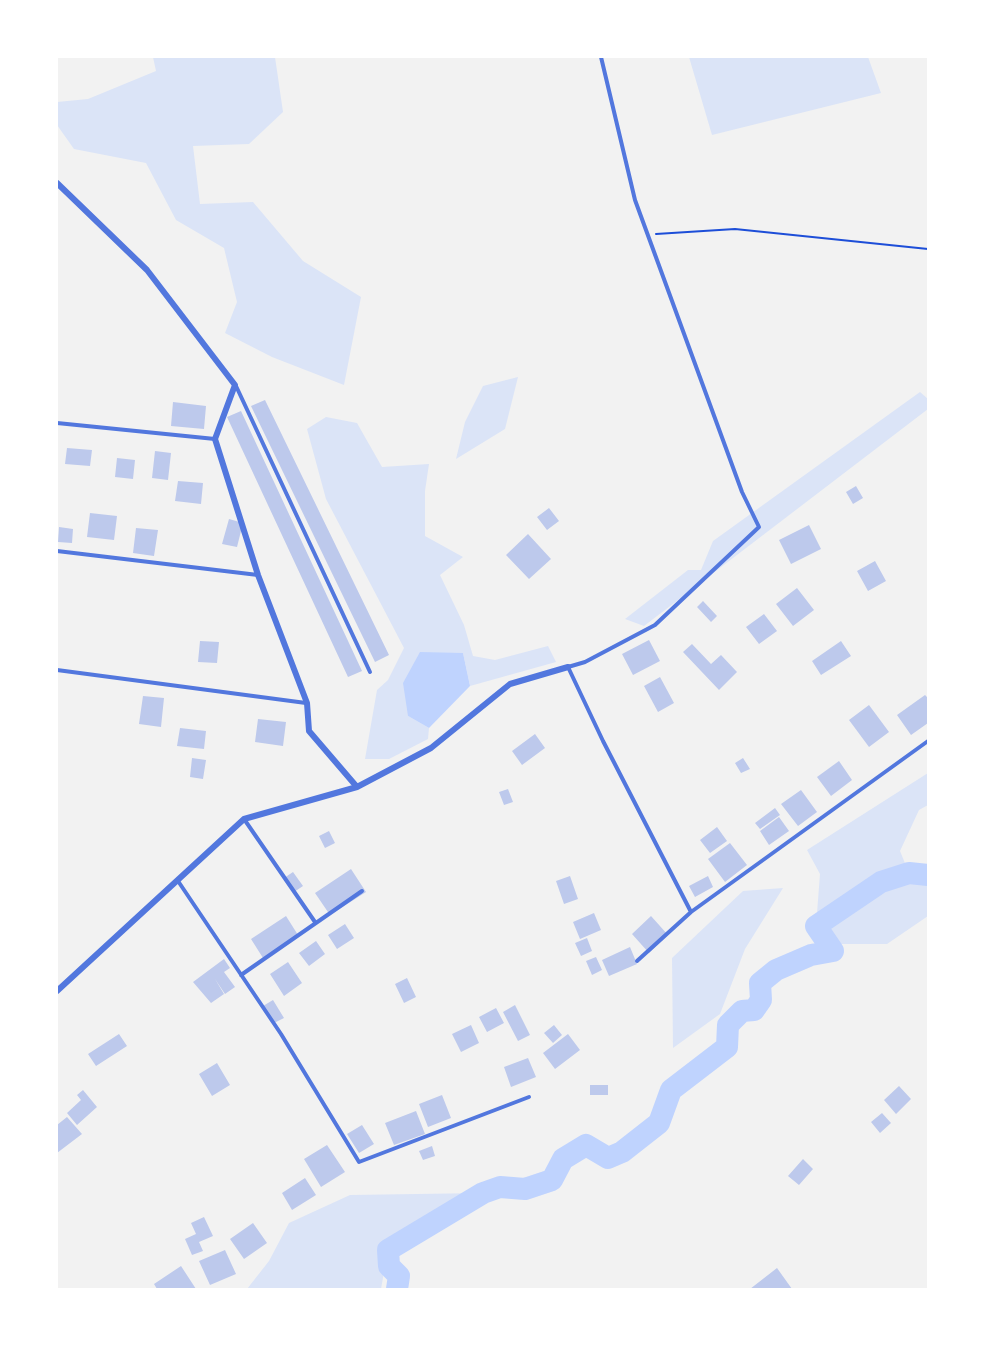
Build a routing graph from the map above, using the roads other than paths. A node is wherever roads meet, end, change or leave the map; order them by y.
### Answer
1 (601, 57) edge
2 (57, 183) edge
3 (235, 385) junction
4 (57, 423) edge
5 (215, 439) junction
6 (57, 551) edge
7 (258, 575) junction
8 (568, 667) junction
9 (57, 670) edge
10 (370, 672) dead end
11 (307, 703) junction
12 (928, 741) edge
13 (357, 787) junction
14 (244, 819) junction
15 (178, 881) junction
16 (362, 891) dead end
17 (691, 912) junction
18 (315, 922) junction
19 (637, 961) dead end
20 (241, 975) junction
21 (57, 991) edge
22 (530, 1097) dead end

1 - 8 lane
2 - 3 street
3 - 5 street
3 - 10 lane
4 - 5 lane
5 - 7 street
6 - 7 lane
7 - 11 street
8 - 13 street
8 - 17 lane
9 - 11 lane
11 - 13 street
12 - 17 lane
13 - 14 street
14 - 15 street
14 - 18 lane
15 - 20 lane
15 - 21 street
16 - 18 lane
17 - 19 lane
18 - 20 lane
20 - 22 lane

